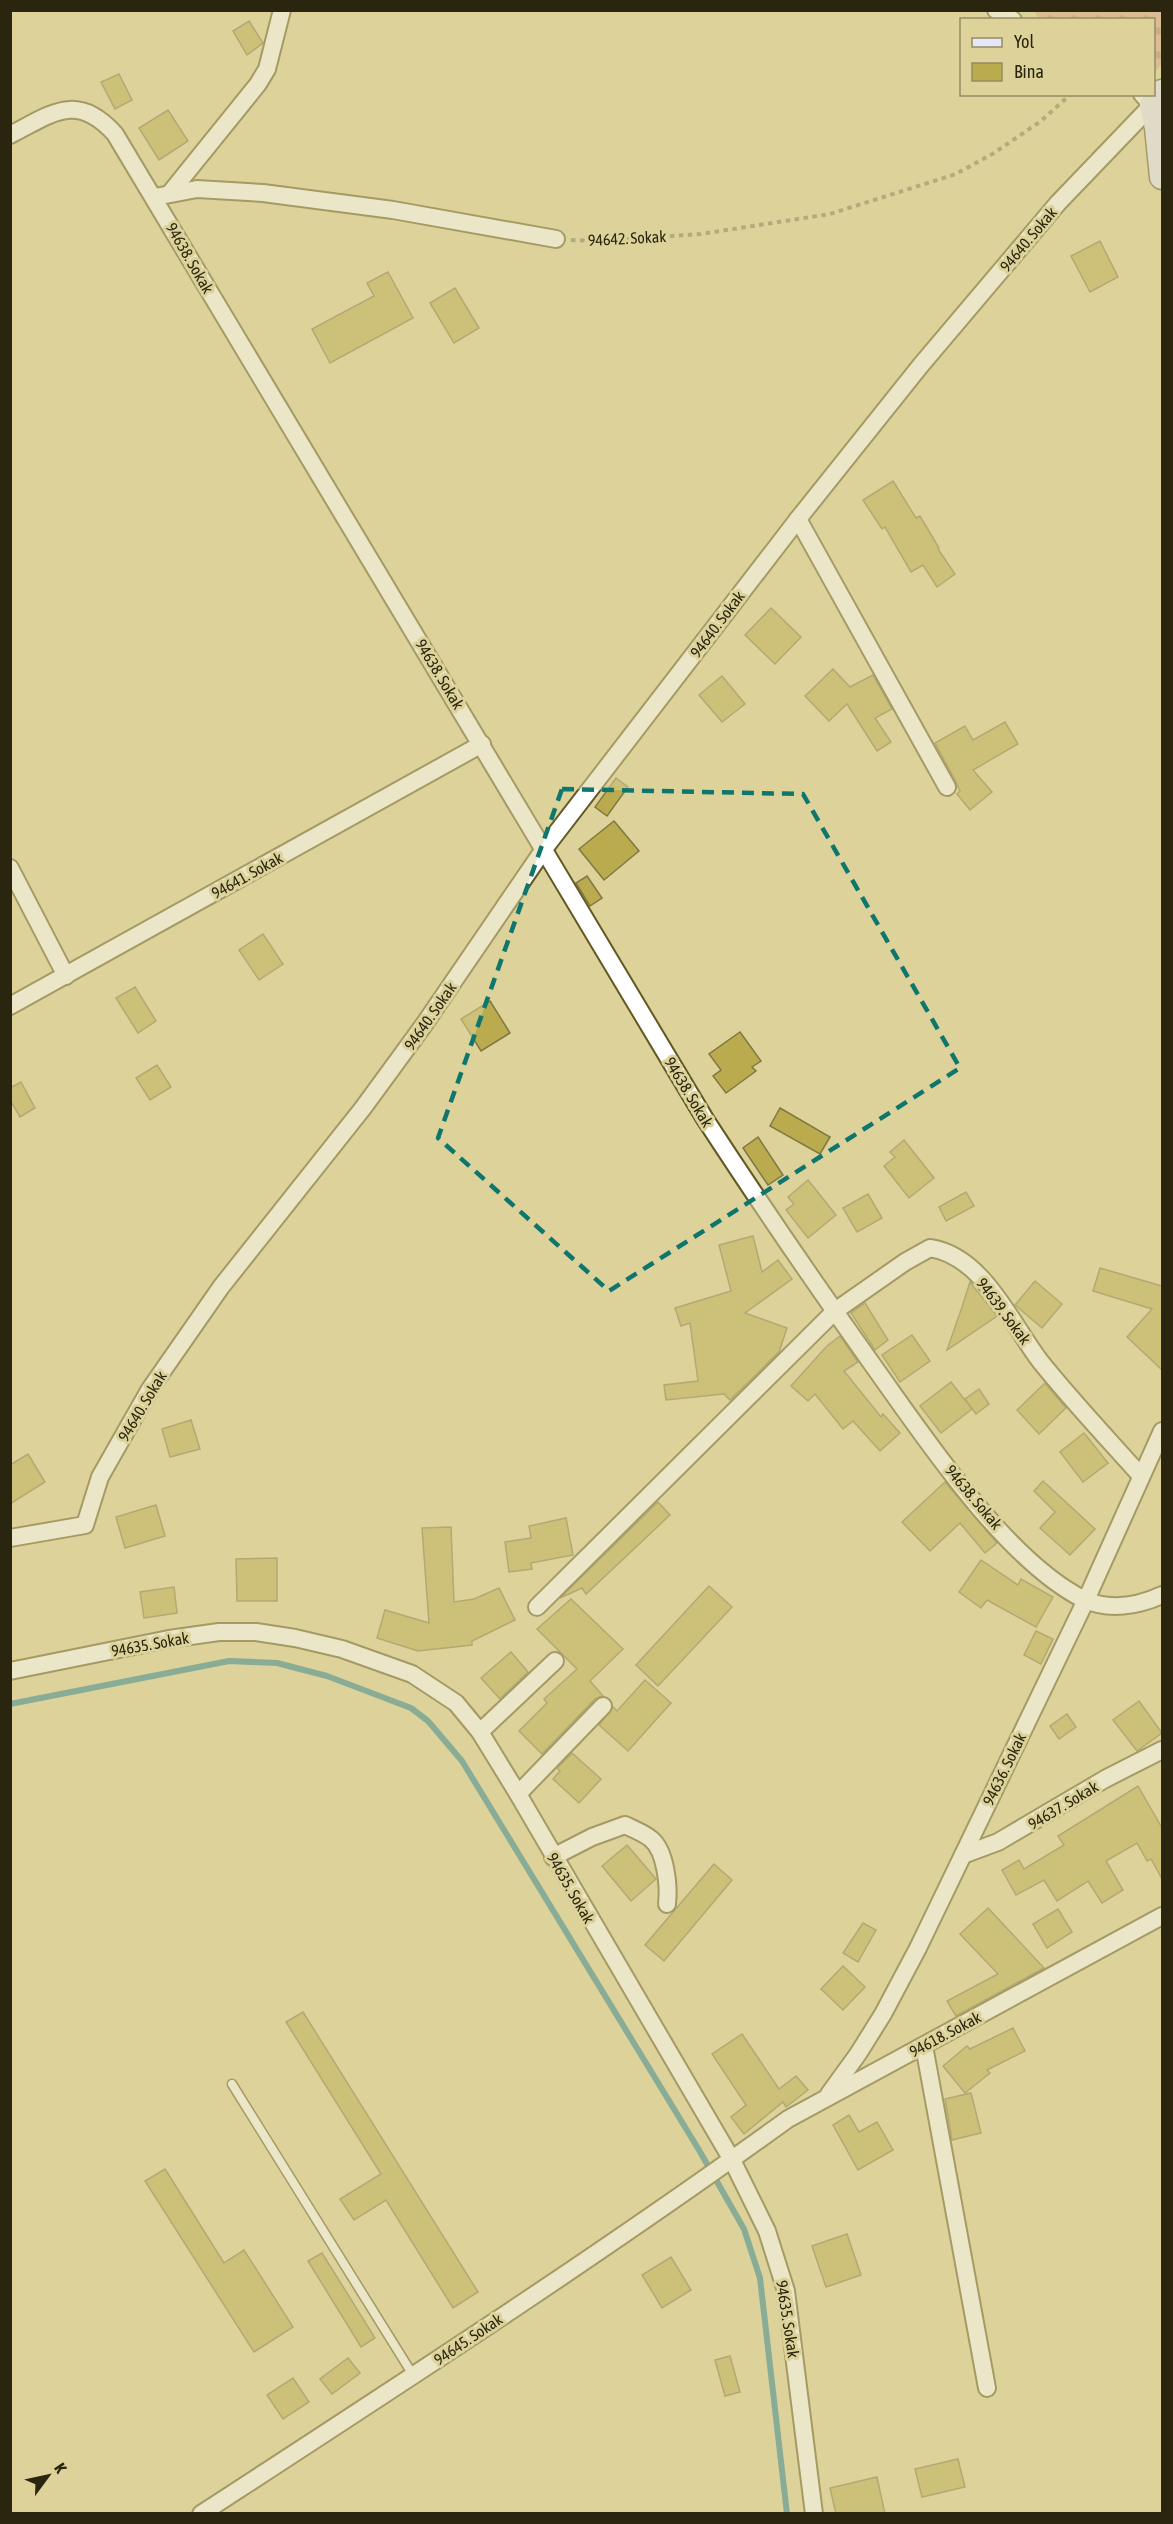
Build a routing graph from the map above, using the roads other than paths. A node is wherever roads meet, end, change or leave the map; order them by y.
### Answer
1 (282, 10) edge
2 (996, 10) edge
3 (1010, 18) edge
4 (1152, 97) edge
5 (10, 135) edge
6 (1162, 177) edge
7 (162, 195) junction
8 (556, 239) road end
9 (798, 519) junction
10 (482, 744) junction
11 (947, 788) dead end
12 (544, 849) junction
13 (10, 868) edge
14 (66, 976) junction
15 (10, 1006) edge
16 (835, 1311) junction
17 (1162, 1431) edge
18 (1141, 1476) junction
19 (10, 1538) edge
20 (1162, 1595) edge
21 (1086, 1600) junction
22 (537, 1607) dead end
23 (555, 1661) dead end
24 (10, 1671) edge
25 (603, 1706) dead end
26 (480, 1732) junction
27 (1162, 1750) edge
28 (518, 1794) junction
29 (963, 1855) junction
30 (553, 1857) junction
31 (667, 1904) dead end
32 (1162, 1916) edge
33 (924, 2046) junction
34 (232, 2084) dead end
35 (827, 2096) junction
36 (719, 2169) junction
37 (414, 2375) junction
38 (987, 2388) dead end
39 (201, 2514) edge
40 (814, 2514) edge

1 - 7 street
2 - 3 street
4 - 6 street
4 - 9 street, 94640. Sokak
5 - 7 street, 94638. Sokak
7 - 8 street
7 - 10 street, 94638. Sokak
9 - 11 street
9 - 12 street, 94640. Sokak
10 - 12 street, 94638. Sokak
10 - 14 street, 94641. Sokak
12 - 16 street, 94638. Sokak
12 - 19 street, 94640. Sokak
13 - 14 street
14 - 15 street, 94641. Sokak
16 - 18 street, 94639. Sokak
16 - 21 street, 94638. Sokak
16 - 22 street
17 - 18 street, 94636. Sokak
18 - 21 street, 94636. Sokak
20 - 21 street, 94638. Sokak
21 - 29 street, 94636. Sokak
23 - 26 street
24 - 26 street, 94635. Sokak
25 - 28 street
26 - 28 street, 94635. Sokak
27 - 29 street, 94637. Sokak
28 - 30 street, 94635. Sokak
29 - 35 street, 94636. Sokak
30 - 31 street
30 - 36 street, 94635. Sokak
32 - 33 street, 94618. Sokak
33 - 35 street, 94618. Sokak
33 - 38 street
34 - 37 lane
35 - 36 street, 94618. Sokak
36 - 37 street, 94645. Sokak
36 - 40 street, 94635. Sokak
37 - 39 street, 94645. Sokak

